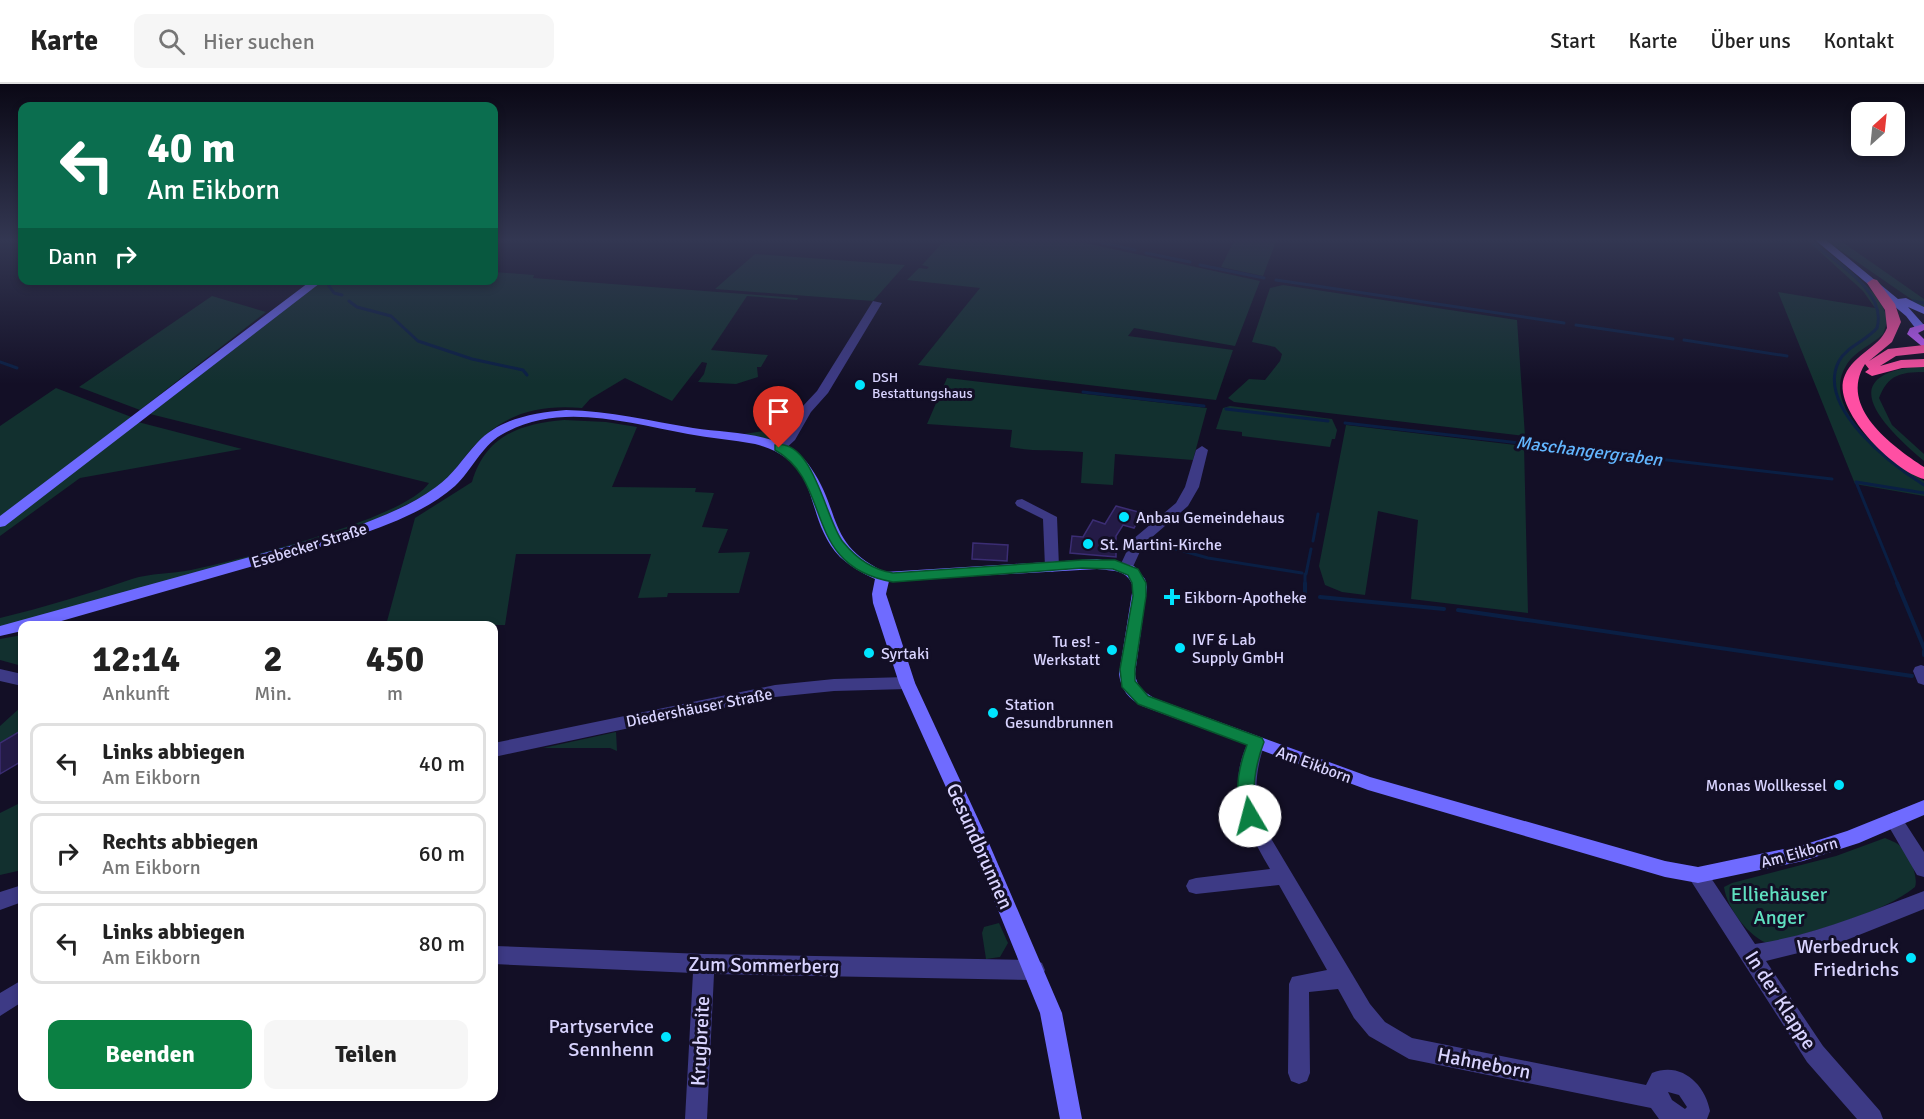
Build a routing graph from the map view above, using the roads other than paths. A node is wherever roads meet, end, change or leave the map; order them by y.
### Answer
1 (308, 287) edge
2 (1875, 287) edge
3 (1877, 287) edge
4 (1883, 287) edge
5 (1889, 292) junction
6 (877, 303) dead end
7 (1924, 311) edge
8 (1922, 334) edge
9 (1872, 353) junction
10 (1924, 363) edge
11 (1865, 374) junction
12 (779, 448) junction
13 (1202, 450) dead end
14 (1924, 468) edge
15 (1924, 474) edge
16 (1022, 503) dead end
17 (0, 523) edge
18 (1052, 567) junction
19 (1126, 568) junction
20 (883, 577) junction
21 (41, 621) edge
22 (18, 627) edge
23 (0, 631) edge
24 (0, 675) edge
25 (18, 679) edge
26 (907, 683) junction
27 (1256, 742) junction
28 (498, 749) edge
29 (1924, 807) edge
30 (1894, 820) junction
31 (1924, 869) edge
32 (1698, 874) junction
33 (1285, 876) junction
34 (1196, 886) dead end
35 (18, 895) edge
36 (1924, 900) edge
37 (0, 901) edge
38 (1751, 954) junction
39 (498, 955) edge
40 (704, 964) junction
41 (1035, 970) junction
42 (1343, 978) junction
43 (18, 993) edge
44 (0, 1006) edge
45 (1299, 1073) dead end
46 (1657, 1098) junction
47 (696, 1119) edge
48 (1071, 1119) edge
49 (1682, 1119) edge
50 (1691, 1119) edge
51 (1872, 1119) edge

1 - 17 street
2 - 9 highway
3 - 8 street
4 - 5 street
5 - 7 street
5 - 8 street
6 - 12 street
8 - 9 highway
8 - 11 highway
9 - 15 highway
10 - 11 highway
11 - 14 highway
12 - 20 street
12 - 21 street, Esebecker Straße
13 - 19 street
16 - 18 street
18 - 19 street
18 - 20 street
19 - 27 street, Am Eikborn
20 - 26 street, Gesundbrunnen
22 - 23 street, Esebecker Straße
24 - 25 street
26 - 28 street, Diedershäuser Straße
26 - 41 street, Gesundbrunnen
27 - 32 street, Am Eikborn
27 - 33 street, Hahneborn
29 - 30 street, Am Eikborn
30 - 31 street
30 - 32 street, Am Eikborn
32 - 38 street, In der Klappe
33 - 34 street
33 - 42 street, Hahneborn
35 - 37 street
36 - 38 street
38 - 51 street, In der Klappe
39 - 40 street, Zum Sommerberg
40 - 41 street, Zum Sommerberg
40 - 47 street, Krugbreite
41 - 48 street, Gesundbrunnen
42 - 45 street
42 - 46 street, Hahneborn
43 - 44 street
46 - 49 street, Hahneborn
46 - 50 street

